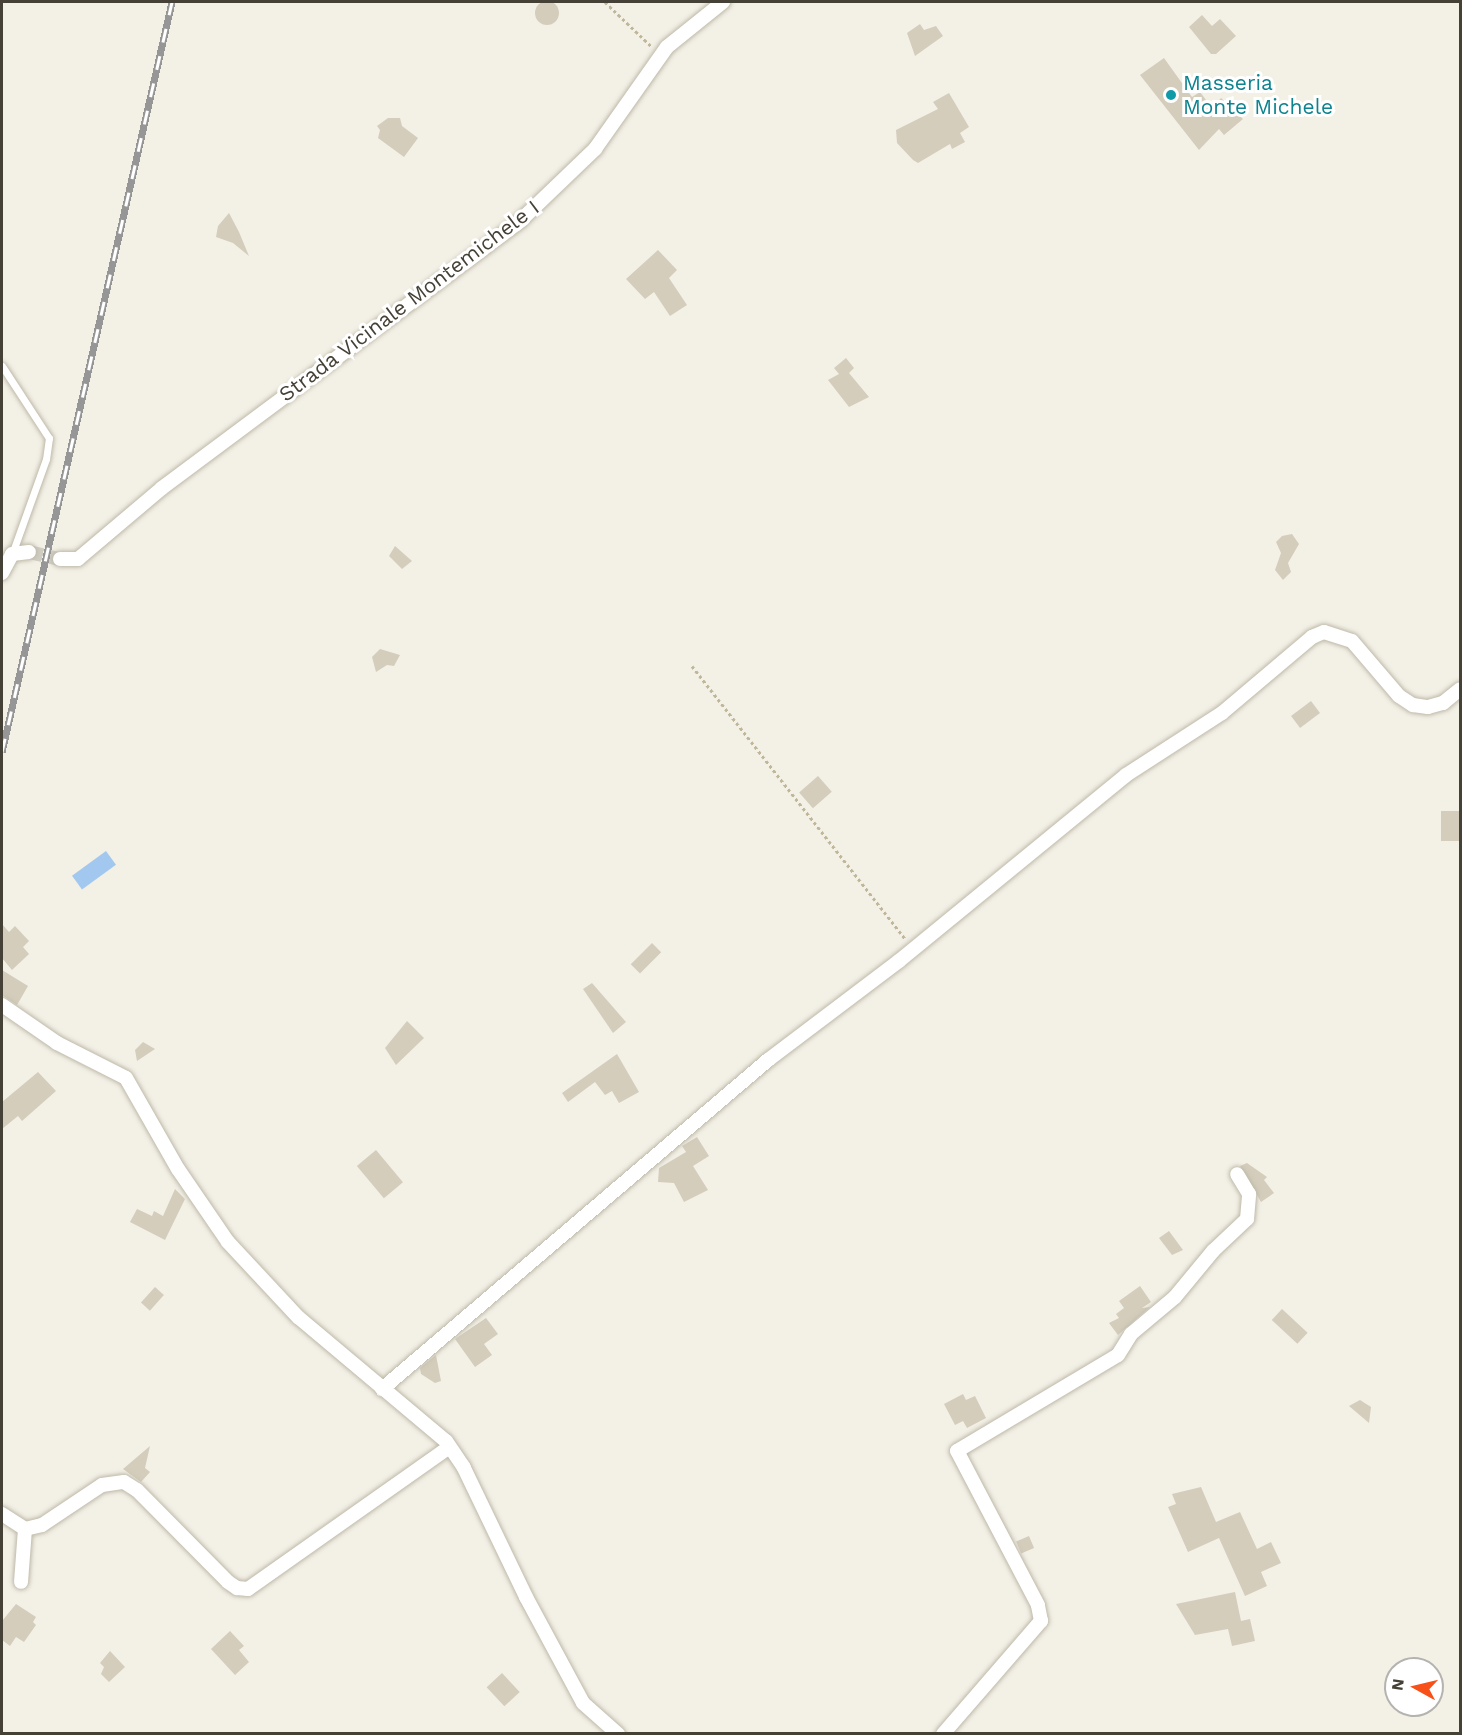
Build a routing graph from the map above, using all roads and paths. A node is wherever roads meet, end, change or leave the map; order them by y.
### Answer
1 (605, 2) edge
2 (723, 2) edge
3 (661, 56) junction
4 (2, 366) edge
5 (29, 552) tunnel mouth
6 (12, 555) junction
7 (60, 560) tunnel mouth
8 (2, 573) edge
9 (692, 666) dead end
10 (1461, 689) edge
11 (914, 949) junction
12 (2, 1005) edge
13 (1237, 1174) dead end
14 (382, 1389) junction
15 (450, 1447) junction
16 (2, 1515) edge
17 (25, 1528) junction
18 (21, 1582) dead end
19 (618, 1734) edge
20 (943, 1734) edge

1 - 3 path
2 - 3 street, Strada Vicinale Montemichele I
3 - 7 street, Strada Vicinale Montemichele I
4 - 6 lane
5 - 6 street
6 - 8 street
9 - 11 path
10 - 11 street
11 - 14 street
12 - 14 street
13 - 20 street
14 - 15 street
15 - 17 street
15 - 19 street
16 - 17 street
17 - 18 street

